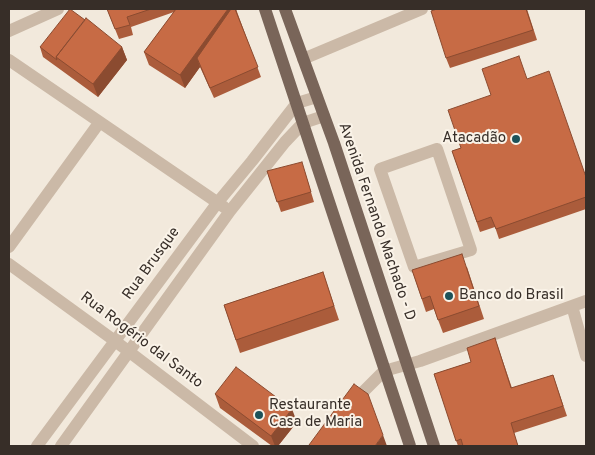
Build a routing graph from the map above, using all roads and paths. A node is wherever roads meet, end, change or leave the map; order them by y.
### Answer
1 (58, 9) edge
2 (265, 9) edge
3 (285, 9) edge
4 (422, 9) edge
5 (44, 11) edge
6 (9, 31) edge
7 (303, 58) junction
8 (9, 60) edge
9 (317, 97) junction
10 (296, 103) junction
11 (324, 116) junction
12 (99, 123) junction
13 (303, 123) junction
14 (248, 167) junction
15 (259, 176) junction
16 (218, 202) junction
17 (230, 211) junction
18 (364, 236) junction
19 (343, 242) junction
20 (406, 244) joint
21 (9, 246) edge
22 (9, 264) edge
23 (586, 301) edge
24 (572, 306) junction
25 (115, 341) junction
26 (128, 351) junction
27 (586, 356) edge
28 (406, 363) junction
29 (384, 371) junction
30 (343, 413) edge
31 (40, 445) edge
32 (61, 446) edge
33 (253, 446) edge
34 (410, 446) edge
35 (434, 446) edge

1 - 5 street
2 - 10 main road
3 - 7 main road, Avenida Fernando Machado - D
4 - 7 street
5 - 6 street
7 - 9 main road, Avenida Fernando Machado - D
8 - 12 street
9 - 10 street
9 - 11 main road, Avenida Fernando Machado - D
10 - 13 main road
10 - 14 street, Rua Brusque
11 - 13 street
11 - 18 main road, Avenida Fernando Machado - D
12 - 16 street
12 - 21 street
13 - 15 street
13 - 19 main road
14 - 15 street
14 - 16 street, Rua Brusque
15 - 17 street
16 - 17 street
16 - 25 street, Rua Brusque
17 - 26 street
18 - 19 main road
18 - 28 main road, Avenida Fernando Machado - D
19 - 29 main road
20 - 20 street
22 - 25 street, Rua Rogério dal Santo
23 - 24 street
24 - 27 street
24 - 28 street
25 - 26 street, Rua Rogério dal Santo
25 - 31 street, Rua Brusque
26 - 32 street
26 - 33 street, Rua Rogério dal Santo
28 - 29 street
28 - 35 main road, Avenida Fernando Machado - D
29 - 30 street
29 - 34 main road

